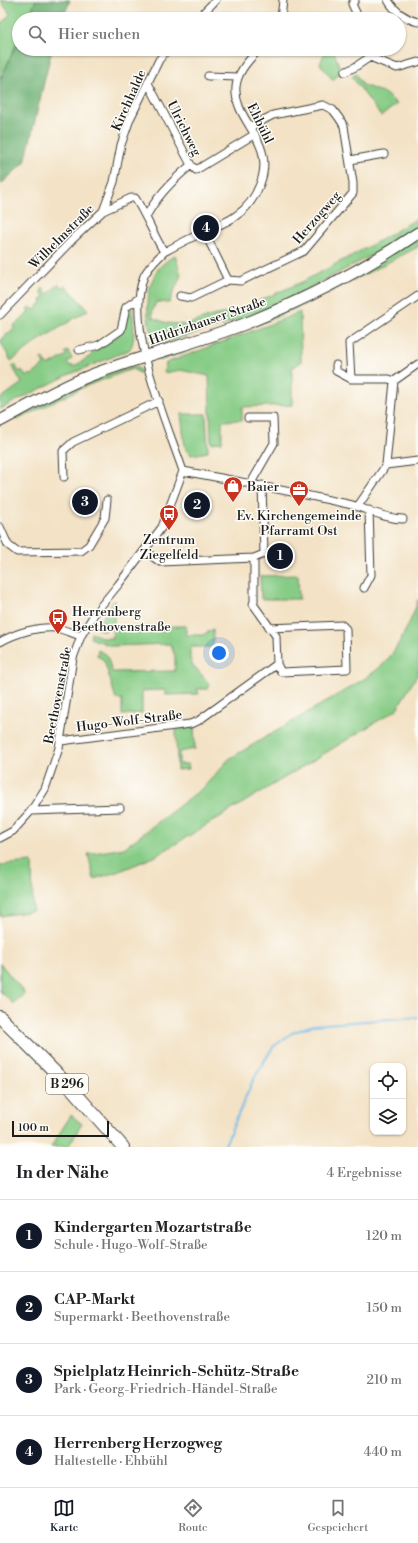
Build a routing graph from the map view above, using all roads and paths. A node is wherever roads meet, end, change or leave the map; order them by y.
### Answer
1 (216, 0) edge
2 (283, 0) edge
3 (355, 0) edge
4 (391, 1) edge
5 (204, 12) edge
6 (282, 12) edge
7 (356, 12) edge
8 (398, 12) edge
9 (406, 17) edge
10 (418, 22) edge
11 (162, 56) edge
12 (252, 56) edge
13 (409, 58) dead end
14 (418, 62) edge
15 (406, 65) junction
16 (344, 72) dead end
17 (208, 76) dead end
18 (238, 77) junction
19 (148, 83) junction
20 (250, 127) junction
21 (255, 134) junction
22 (384, 154) dead end
23 (350, 160) junction
24 (191, 165) junction
25 (103, 211) junction
26 (145, 215) junction
27 (204, 231) junction
28 (418, 233) edge
29 (164, 252) junction
30 (228, 280) junction
31 (180, 296) dead end
32 (418, 296) edge
33 (138, 299) junction
34 (0, 316) edge
35 (79, 350) dead end
36 (145, 356) junction
37 (336, 364) dead end
38 (418, 364) edge
39 (351, 379) junction
40 (394, 381) junction
41 (159, 401) junction
42 (248, 418) dead end
43 (0, 422) edge
44 (418, 462) edge
45 (386, 465) junction
46 (183, 471) junction
47 (64, 477) dead end
48 (251, 483) junction
49 (262, 485) junction
50 (107, 500) dead end
51 (358, 506) junction
52 (369, 510) junction
53 (403, 519) dead end
54 (0, 527) edge
55 (145, 550) junction
56 (254, 558) junction
57 (364, 588) dead end
58 (269, 628) junction
59 (81, 636) junction
60 (0, 642) edge
61 (277, 664) junction
62 (61, 740) junction
63 (120, 808) dead end
64 (31, 811) junction
65 (0, 838) edge
66 (0, 1017) edge
67 (124, 1147) edge

1 - 5 street
2 - 6 street
3 - 7 street
4 - 8 street
9 - 10 street
11 - 19 street, Kirchhalde
12 - 18 street, Ehbühl
13 - 15 street
14 - 15 street
15 - 16 street
17 - 18 street
18 - 20 street, Ehbühl
19 - 24 street, Ulrichweg
19 - 25 street, Kirchhalde
20 - 21 street, Ehbühl
20 - 23 street, Herzogweg
21 - 24 street
21 - 27 street, Ehbühl
22 - 23 street
23 - 30 street, Herzogweg
24 - 26 street, Ulrichweg
25 - 26 street, Wilhelmstraße
25 - 34 street, Wilhelmstraße
26 - 29 street
27 - 29 street, Ehbühl
27 - 30 street
28 - 36 main road, Hildrizhauser Straße
29 - 33 street, Ehbühl
30 - 31 street
32 - 39 street
33 - 35 street
33 - 36 street, Ehbühl
36 - 41 street
36 - 43 main road, Hildrizhauser Straße
37 - 39 street
38 - 40 street
39 - 40 street
40 - 45 street
41 - 46 street
41 - 47 street
42 - 48 street
44 - 45 street
45 - 51 street
46 - 48 street
46 - 55 street, Beethovenstraße
48 - 49 street
49 - 51 street
49 - 56 street
50 - 54 street
51 - 52 street
52 - 53 street
52 - 57 street
55 - 56 street
55 - 59 street, Beethovenstraße
56 - 58 street
58 - 61 street
58 - 61 street
59 - 60 street
59 - 62 street, Beethovenstraße
61 - 62 street, Hugo-Wolf-Straße
62 - 64 street, Beethovenstraße
63 - 64 street
64 - 65 street, Beethovenstraße
66 - 67 main road, B 296

